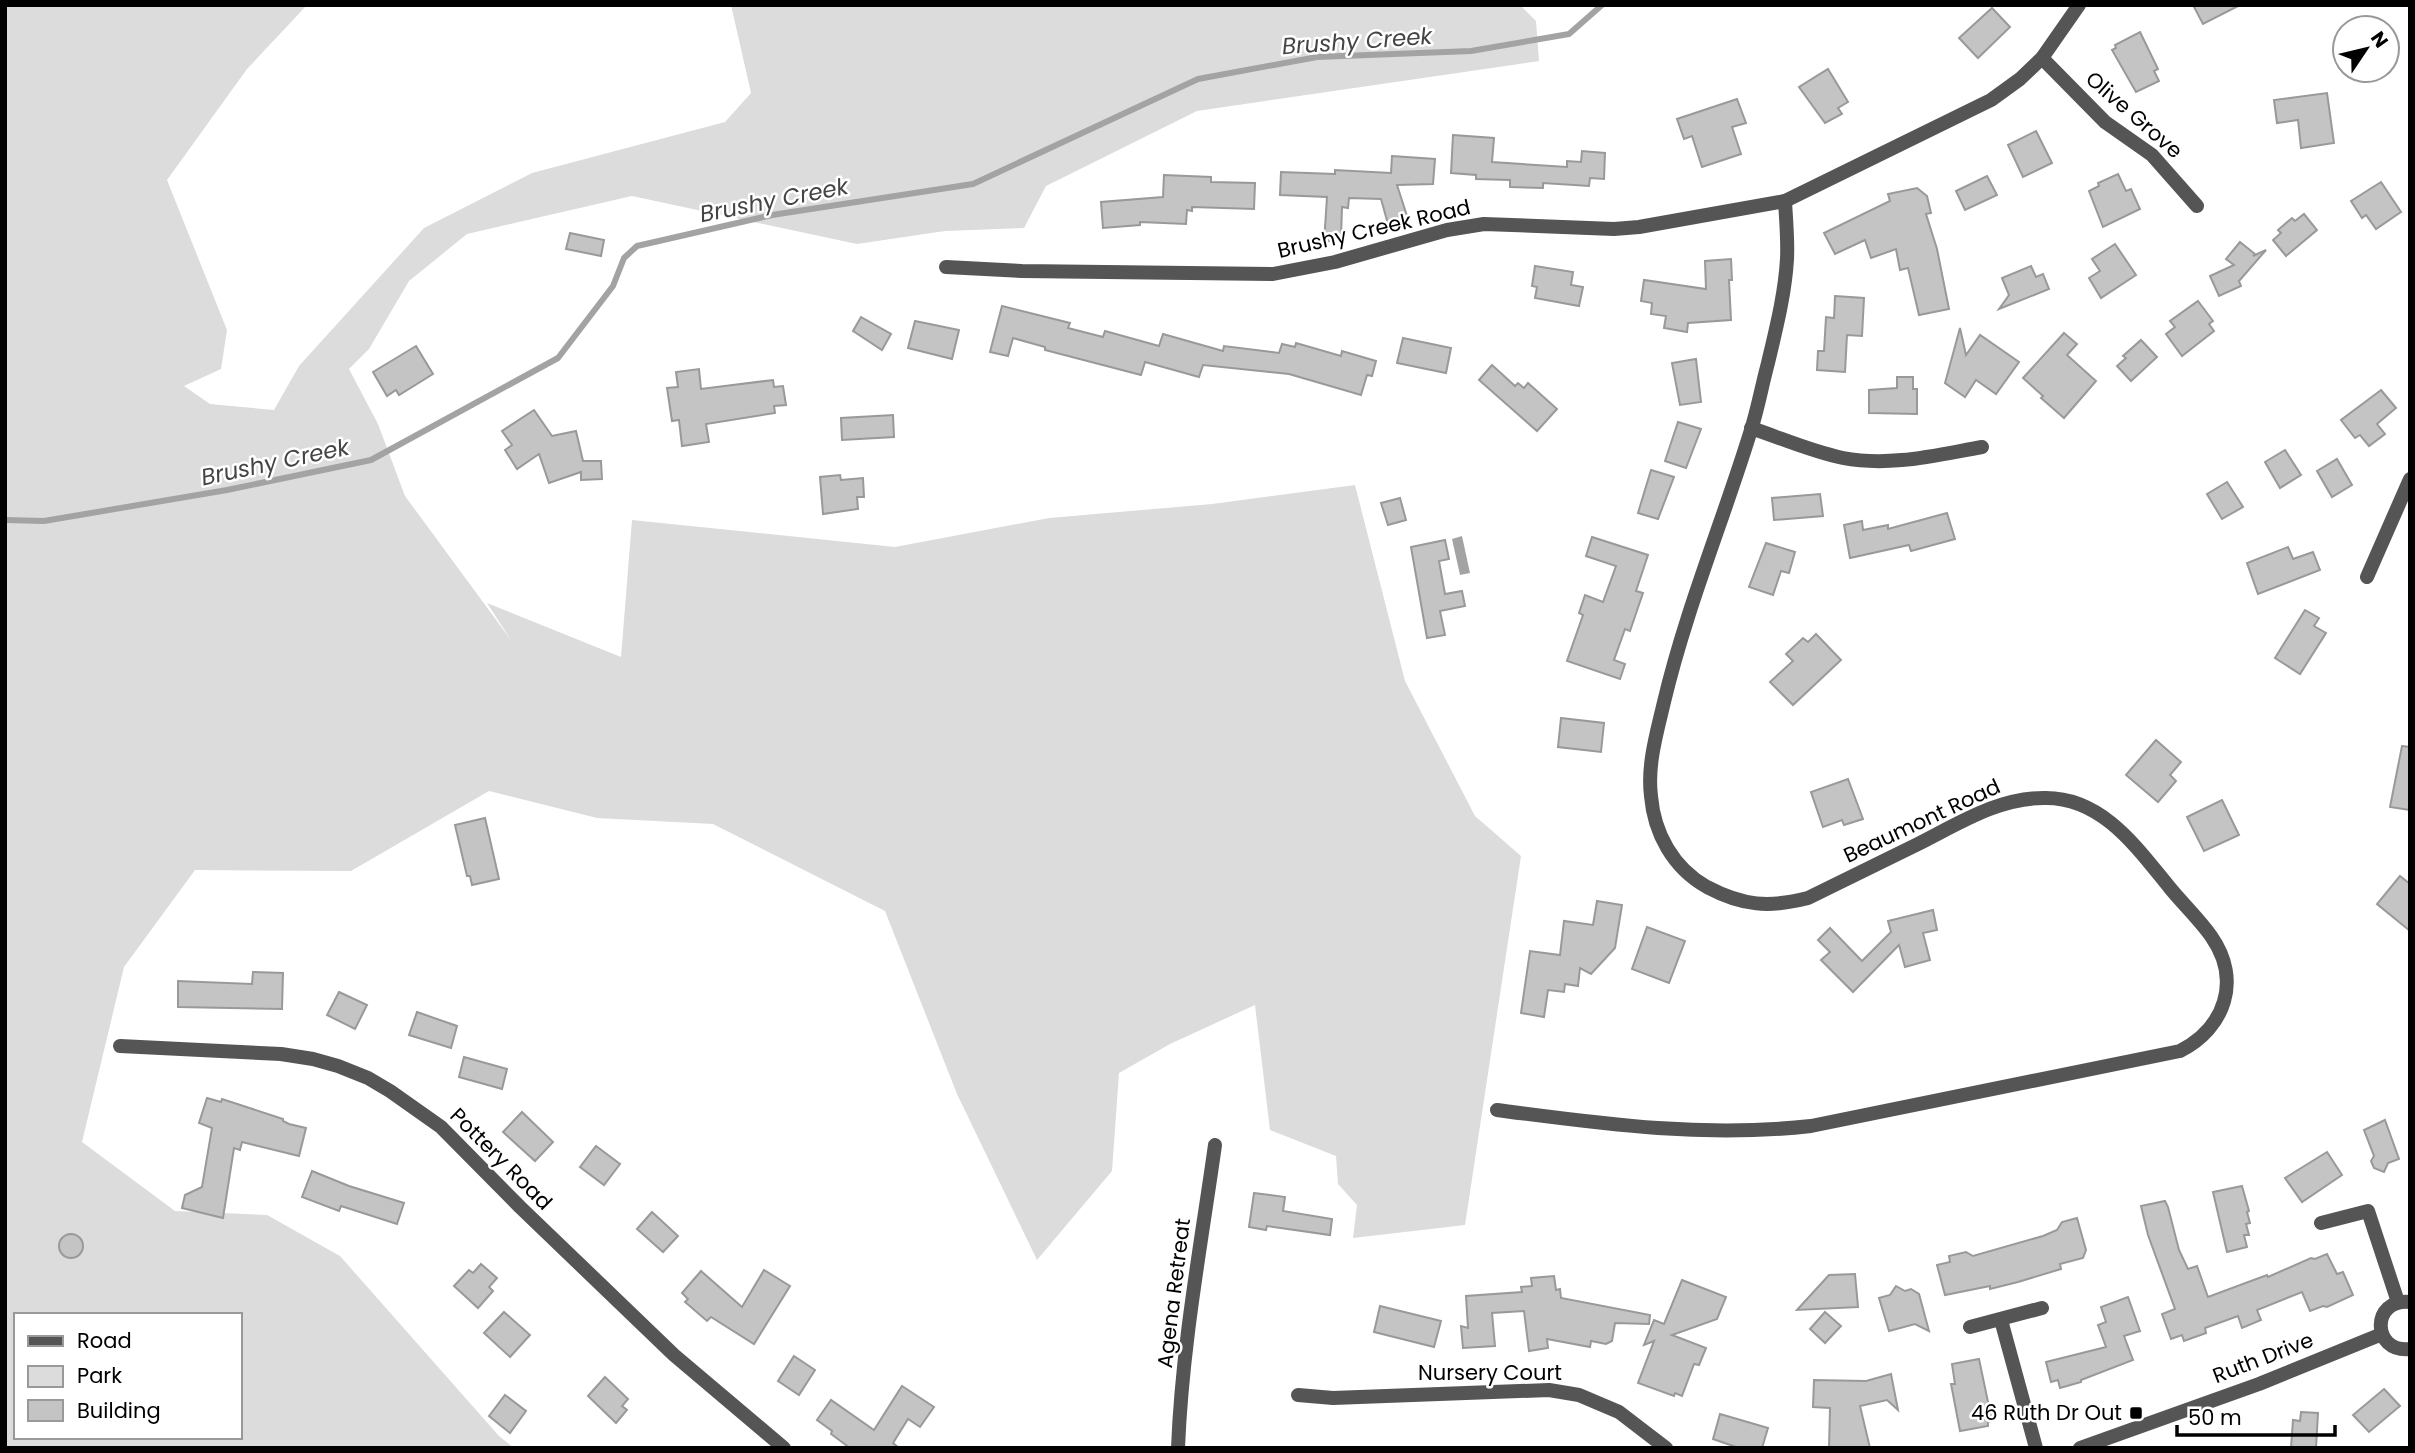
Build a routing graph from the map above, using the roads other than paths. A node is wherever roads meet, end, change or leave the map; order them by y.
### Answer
1 (2079, 5) edge
2 (2042, 58) junction
3 (1785, 201) junction
4 (2197, 206) dead end
5 (946, 267) dead end
6 (1751, 428) junction
7 (1982, 447) dead end
8 (2410, 479) edge
9 (2367, 577) dead end
10 (120, 1046) dead end
11 (1497, 1110) dead end
12 (1215, 1145) dead end
13 (2321, 1223) dead end
14 (2404, 1302) edge
15 (2042, 1308) dead end
16 (2001, 1320) junction
17 (1970, 1327) dead end
18 (2382, 1334) junction
19 (2410, 1349) edge
20 (1298, 1395) dead end
21 (784, 1448) edge
22 (1178, 1448) edge
23 (1666, 1448) edge
24 (2036, 1448) edge
25 (2080, 1448) edge

1 - 2 street, Brushy Creek Road
2 - 3 street, Brushy Creek Road
2 - 4 street, Olive Grove
3 - 5 street, Brushy Creek Road
3 - 6 street, Beaumont Road
6 - 7 street
6 - 11 street, Beaumont Road
8 - 9 street
10 - 21 street, Pottery Road
12 - 22 street, Agena Retreat
13 - 14 street
14 - 18 street
15 - 16 street
16 - 17 street
16 - 24 street
18 - 19 street
18 - 25 street, Ruth Drive
20 - 23 street, Nursery Court

